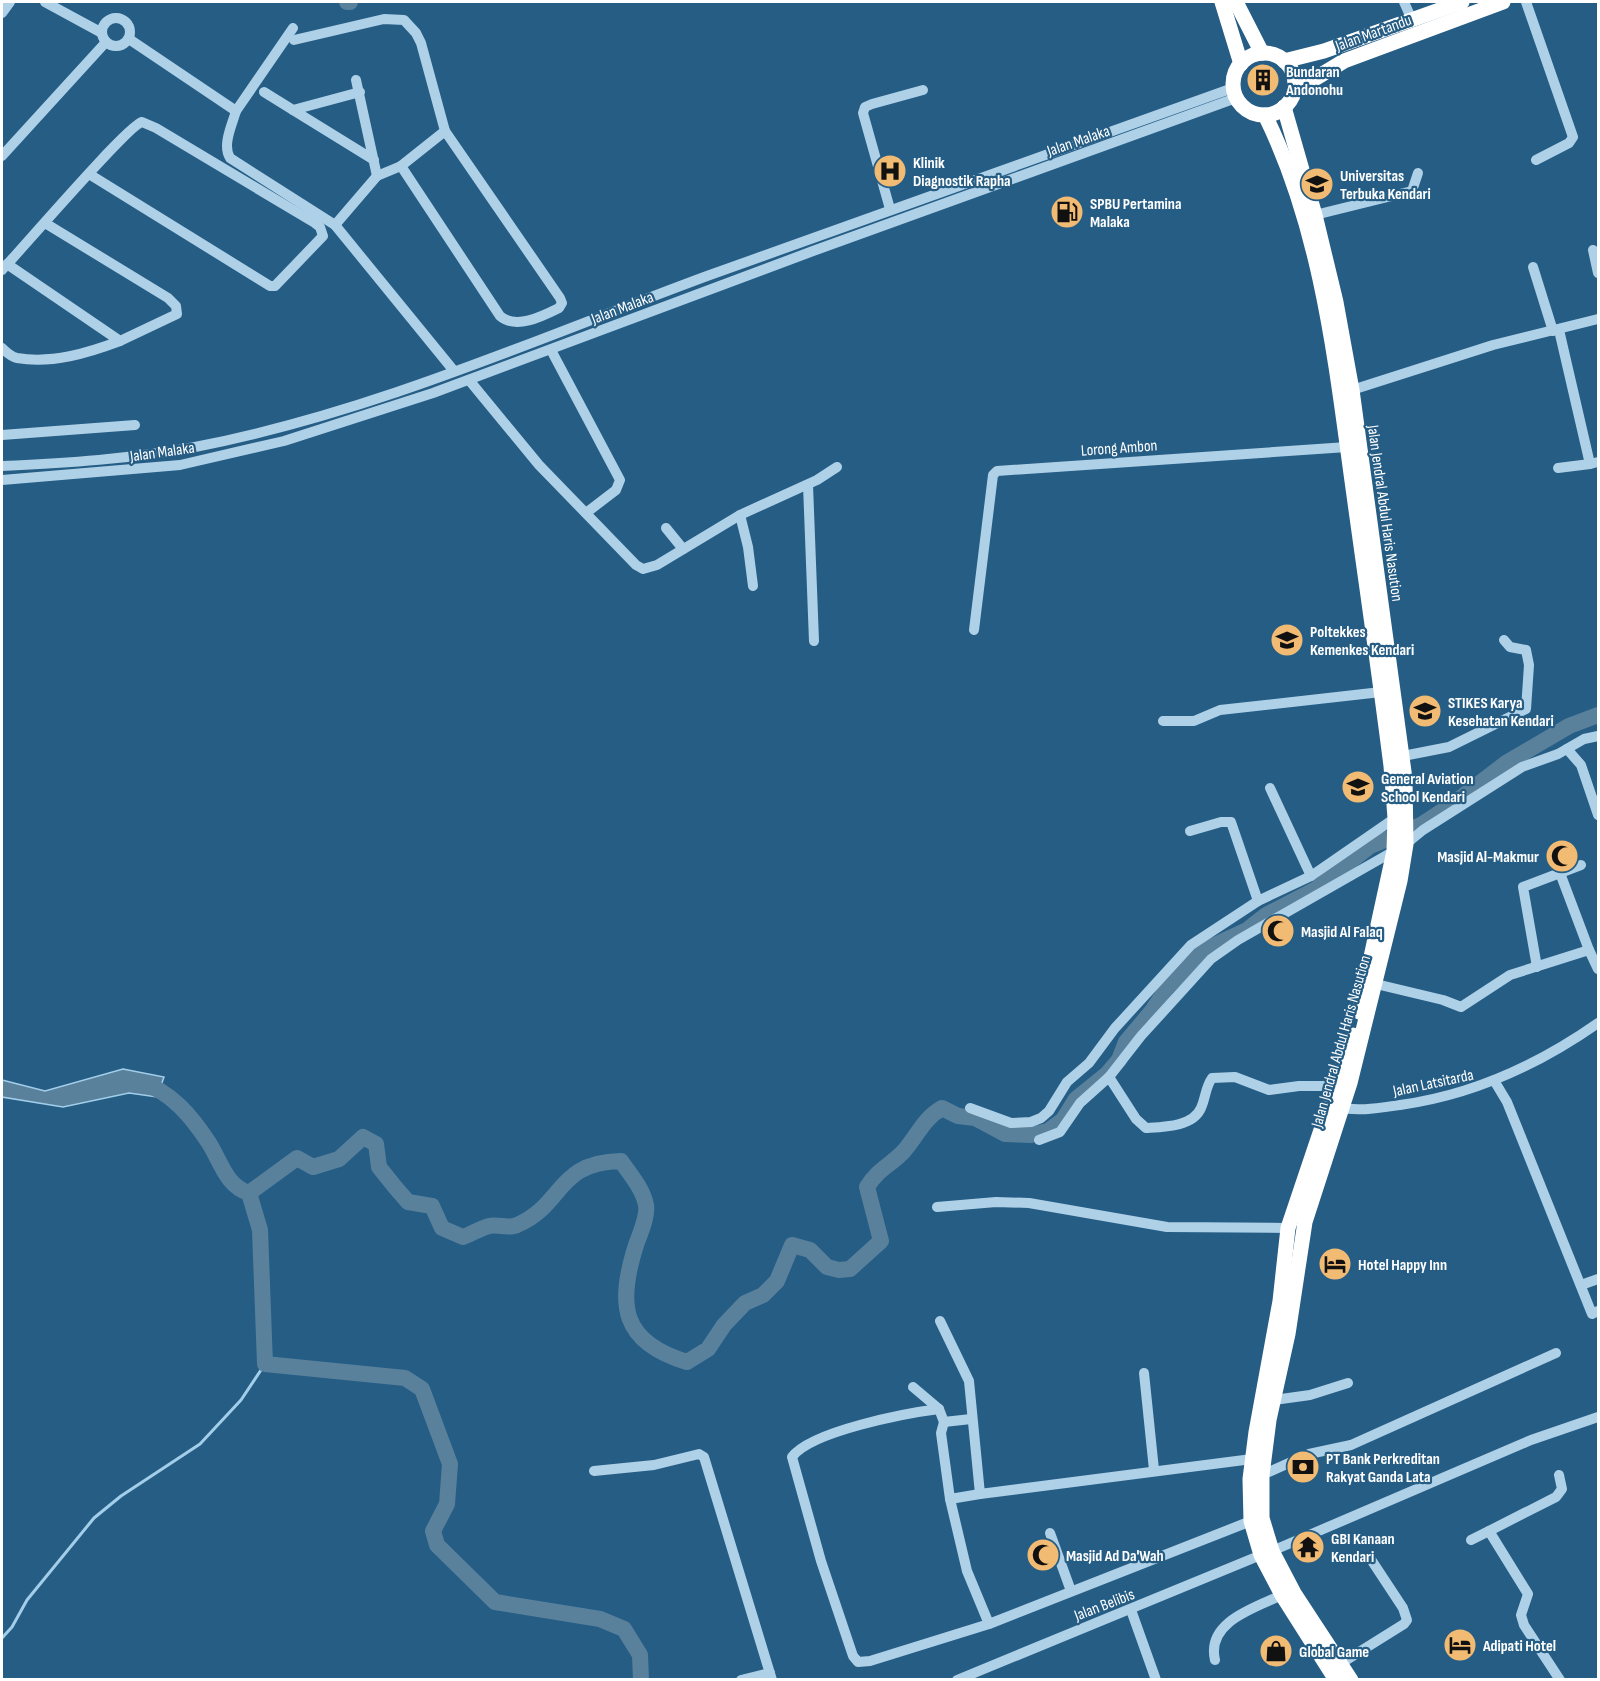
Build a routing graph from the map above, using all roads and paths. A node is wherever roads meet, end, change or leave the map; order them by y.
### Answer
1 (10, 2) edge
2 (45, 2) edge
3 (1222, 2) edge
4 (1236, 2) edge
5 (1404, 2) edge
6 (1462, 2) edge
7 (1503, 2) edge
8 (1526, 2) edge
9 (2, 14) edge
10 (1412, 20) junction
11 (292, 28) dead end
12 (104, 37) junction
13 (129, 39) junction
14 (294, 40) dead end
15 (1262, 53) junction
16 (1284, 61) junction
17 (1241, 64) junction
18 (356, 80) dead end
19 (923, 90) dead end
20 (264, 92) dead end
21 (360, 92) junction
22 (1293, 92) junction
23 (1235, 93) junction
24 (1284, 107) junction
25 (293, 110) junction
26 (236, 111) junction
27 (1265, 115) junction
28 (445, 131) junction
29 (2, 156) edge
30 (374, 160) junction
31 (1536, 160) dead end
32 (401, 166) junction
33 (1418, 173) dead end
34 (89, 174) junction
35 (377, 176) junction
36 (890, 209) junction
37 (1316, 215) junction
38 (45, 224) junction
39 (335, 225) junction
40 (1593, 250) dead end
41 (4, 267) edge
42 (1533, 267) dead end
43 (1599, 273) edge
44 (1330, 304) junction
45 (598, 318) junction
46 (1599, 319) edge
47 (1556, 330) junction
48 (603, 331) junction
49 (120, 341) junction
50 (2, 348) edge
51 (551, 350) junction
52 (15, 358) junction
53 (2, 360) edge
54 (452, 368) junction
55 (469, 380) junction
56 (1352, 390) junction
57 (135, 424) dead end
58 (2, 435) edge
59 (1347, 447) junction
60 (1594, 463) edge
61 (2, 466) edge
62 (837, 467) dead end
63 (1558, 468) dead end
64 (2, 480) edge
65 (808, 484) junction
66 (586, 513) junction
67 (740, 515) junction
68 (666, 528) dead end
69 (683, 549) junction
70 (753, 586) dead end
71 (1377, 620) junction
72 (974, 630) dead end
73 (1504, 640) dead end
74 (814, 641) dead end
75 (1381, 692) junction
76 (1164, 721) dead end
77 (1599, 736) edge
78 (1567, 749) junction
79 (1403, 756) junction
80 (1270, 788) dead end
81 (1598, 815) edge
82 (1401, 818) junction
83 (1190, 831) dead end
84 (1400, 844) junction
85 (1581, 865) dead end
86 (1560, 873) junction
87 (1311, 876) junction
88 (1394, 880) junction
89 (1258, 901) junction
90 (1589, 950) junction
91 (1537, 967) junction
92 (1599, 969) edge
93 (1376, 984) junction
94 (1599, 1023) edge
95 (1109, 1077) junction
96 (1495, 1082) junction
97 (1338, 1086) junction
98 (1336, 1107) junction
99 (970, 1108) dead end
100 (1039, 1140) dead end
101 (937, 1207) dead end
102 (1288, 1228) junction
103 (1599, 1279) edge
104 (1581, 1284) junction
105 (1599, 1311) edge
106 (940, 1321) dead end
107 (1556, 1353) dead end
108 (1144, 1372) dead end
109 (1347, 1383) dead end
110 (913, 1387) dead end
111 (1274, 1400) junction
112 (939, 1409) junction
113 (1599, 1417) edge
114 (971, 1419) junction
115 (944, 1422) junction
116 (1252, 1460) junction
117 (1154, 1470) junction
118 (594, 1471) dead end
119 (1262, 1475) junction
120 (1558, 1475) dead end
121 (980, 1494) junction
122 (950, 1499) junction
123 (1251, 1521) junction
124 (1489, 1531) junction
125 (1050, 1533) dead end
126 (1471, 1540) dead end
127 (1266, 1553) junction
128 (1372, 1561) dead end
129 (1071, 1591) junction
130 (1282, 1595) junction
131 (1131, 1610) junction
132 (1304, 1619) junction
133 (989, 1624) junction
134 (1215, 1660) dead end
135 (1340, 1664) junction
136 (771, 1676) edge
137 (741, 1680) edge
138 (957, 1680) edge
139 (1156, 1680) edge
140 (1336, 1680) edge
141 (1351, 1680) edge
142 (1560, 1680) edge

1 - 9 street
2 - 12 street
3 - 17 highway
4 - 15 highway
5 - 10 street
6 - 10 highway, Jalan Martandu
7 - 22 highway, Jalan Martandu
8 - 31 street
10 - 16 highway, Jalan Martandu
11 - 26 street
12 - 13 street
12 - 13 street
12 - 29 street
13 - 26 street
14 - 28 street
15 - 16 highway
15 - 17 highway
16 - 22 highway
17 - 23 highway
18 - 21 street
19 - 36 street
20 - 25 street
21 - 25 street
21 - 30 street
22 - 24 highway
23 - 27 highway
23 - 36 street, Jalan Malaka
23 - 48 street, Jalan Malaka
24 - 27 highway
24 - 37 highway, Jalan Jendral Abdul Haris Nasution
25 - 30 street
26 - 39 street
27 - 44 highway, Jalan Jendral Abdul Haris Nasution
28 - 32 street
28 - 32 street
30 - 35 street
32 - 35 street
33 - 37 street
34 - 34 street
34 - 38 street
35 - 39 street
36 - 45 street, Jalan Malaka
37 - 44 highway, Jalan Jendral Abdul Haris Nasution
38 - 41 street
38 - 49 street
39 - 54 street
40 - 43 street
41 - 49 street
42 - 47 street
44 - 56 highway, Jalan Jendral Abdul Haris Nasution
44 - 59 highway, Jalan Jendral Abdul Haris Nasution
45 - 48 street
45 - 54 street, Jalan Malaka
46 - 47 street
47 - 56 street
47 - 60 street
48 - 51 street, Jalan Malaka
49 - 52 street
50 - 52 street
51 - 55 street, Jalan Malaka
51 - 66 street
52 - 53 street
54 - 61 street, Jalan Malaka
55 - 64 street, Jalan Malaka
55 - 66 street
56 - 71 highway, Jalan Jendral Abdul Haris Nasution
57 - 58 street
59 - 71 highway, Jalan Jendral Abdul Haris Nasution
59 - 72 street, Lorong Ambon
60 - 63 street
62 - 65 street
65 - 67 street
65 - 74 street
66 - 69 street
67 - 69 street
67 - 70 street
68 - 69 street
71 - 75 highway, Jalan Jendral Abdul Haris Nasution
71 - 79 highway, Jalan Jendral Abdul Haris Nasution
73 - 79 street
75 - 76 street
75 - 82 highway, Jalan Jendral Abdul Haris Nasution
77 - 78 street
78 - 81 street
78 - 84 street
79 - 82 highway, Jalan Jendral Abdul Haris Nasution
80 - 87 street
82 - 84 highway, Jalan Jendral Abdul Haris Nasution
82 - 87 street
83 - 89 street
84 - 88 highway, Jalan Jendral Abdul Haris Nasution
84 - 95 street
85 - 86 street
86 - 90 street
86 - 91 street
87 - 89 street
88 - 93 highway, Jalan Jendral Abdul Haris Nasution
88 - 97 highway, Jalan Jendral Abdul Haris Nasution
89 - 99 street
90 - 91 street
90 - 92 street
91 - 93 street
93 - 98 highway, Jalan Jendral Abdul Haris Nasution
94 - 96 street, Jalan Latsitarda
95 - 97 street
95 - 100 street
96 - 98 street, Jalan Latsitarda
96 - 104 street
97 - 98 highway, Jalan Jendral Abdul Haris Nasution
98 - 102 highway, Jalan Jendral Abdul Haris Nasution
98 - 111 highway, Jalan Jendral Abdul Haris Nasution
101 - 102 street
102 - 116 highway, Jalan Jendral Abdul Haris Nasution
103 - 104 street
104 - 105 street
106 - 114 street
107 - 119 street
108 - 117 street
109 - 111 street
110 - 112 street
111 - 119 highway, Jalan Jendral Abdul Haris Nasution
112 - 115 street
112 - 133 street
113 - 127 street, Jalan Belibis
114 - 115 street
114 - 121 street
115 - 122 street
116 - 117 street
116 - 123 highway, Jalan Jendral Abdul Haris Nasution
117 - 121 street
118 - 136 street
119 - 127 highway, Jalan Jendral Abdul Haris Nasution
120 - 124 street
121 - 122 street
122 - 133 street
123 - 127 highway, Jalan Jendral Abdul Haris Nasution
123 - 129 street
124 - 126 street
124 - 142 street
125 - 129 street
127 - 130 highway, Jalan Jendral Abdul Haris Nasution
127 - 131 street, Jalan Belibis
127 - 132 highway, Jalan Jendral Abdul Haris Nasution
128 - 135 street
129 - 133 street
130 - 132 highway, Jalan Jendral Abdul Haris Nasution
130 - 134 street
131 - 138 street, Jalan Belibis
131 - 139 street
132 - 135 highway, Jalan Jendral Abdul Haris Nasution
132 - 140 highway, Jalan Jendral Abdul Haris Nasution
135 - 141 highway, Jalan Jendral Abdul Haris Nasution
136 - 137 street

